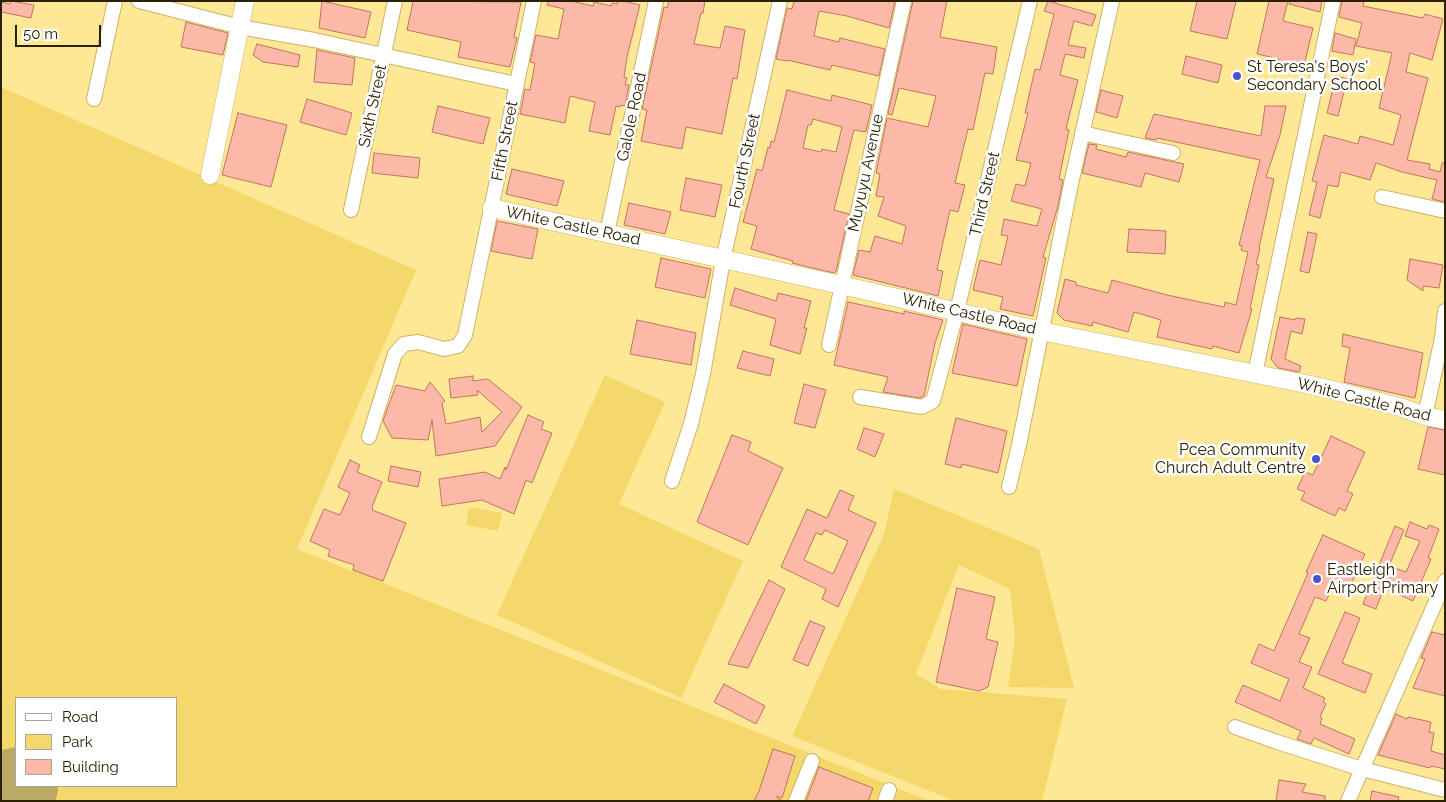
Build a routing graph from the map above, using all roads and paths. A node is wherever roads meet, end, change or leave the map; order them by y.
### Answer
1 (114, 1) edge
2 (138, 1) edge
3 (245, 1) edge
4 (395, 1) edge
5 (534, 1) edge
6 (656, 1) edge
7 (780, 1) edge
8 (904, 1) edge
9 (1030, 1) edge
10 (1112, 1) edge
11 (1333, 1) edge
12 (240, 27) junction
13 (384, 55) junction
14 (516, 84) junction
15 (94, 99) dead end
16 (1082, 133) junction
17 (1173, 153) dead end
18 (210, 175) dead end
19 (1382, 197) dead end
20 (492, 208) junction
21 (351, 210) dead end
22 (1445, 211) edge
23 (607, 233) junction
24 (723, 260) junction
25 (841, 285) junction
26 (957, 311) junction
27 (1445, 311) edge
28 (1041, 331) junction
29 (829, 345) dead end
30 (1255, 374) junction
31 (860, 397) dead end
32 (1425, 416) junction
33 (1445, 420) edge
34 (369, 437) dead end
35 (672, 481) dead end
36 (1009, 487) dead end
37 (1445, 581) edge
38 (1235, 726) dead end
39 (812, 761) dead end
40 (1362, 769) junction
41 (1445, 790) edge
42 (796, 801) edge
43 (1348, 801) edge

1 - 15 street
2 - 12 street
3 - 12 street
4 - 13 street, Sixth Street
5 - 14 street, Fifth Street
6 - 23 street, Galole Road
7 - 24 street, Fourth Street
8 - 25 street, Muyuyu Avenue
9 - 26 street, Third Street
10 - 16 street
11 - 30 street
12 - 13 street
12 - 18 street
13 - 14 street
13 - 21 street, Sixth Street
14 - 20 street, Fifth Street
16 - 17 street
16 - 28 street
19 - 22 street
20 - 23 street, White Castle Road
20 - 34 street, Fifth Street
23 - 24 street, White Castle Road
24 - 25 street, White Castle Road
24 - 35 street, Fourth Street
25 - 26 street, White Castle Road
25 - 29 street, Muyuyu Avenue
26 - 28 street, White Castle Road
26 - 31 street, Third Street
27 - 32 street
28 - 30 street, White Castle Road
28 - 36 street
30 - 32 street, White Castle Road
32 - 33 street, White Castle Road
37 - 40 street
38 - 40 street
39 - 42 street
40 - 41 street
40 - 43 street

